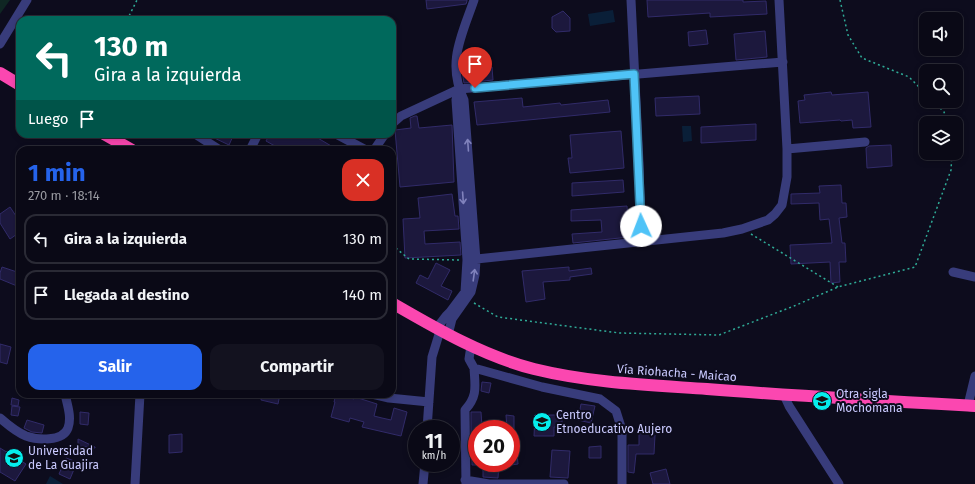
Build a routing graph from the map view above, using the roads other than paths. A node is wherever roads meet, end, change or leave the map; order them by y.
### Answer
1 (27, 0) edge
2 (474, 0) edge
3 (631, 0) edge
4 (779, 0) edge
5 (17, 16) edge
6 (16, 18) edge
7 (0, 44) edge
8 (783, 62) junction
9 (0, 73) edge
10 (634, 74) junction
11 (16, 83) edge
12 (459, 90) junction
13 (396, 120) edge
14 (111, 138) edge
15 (201, 138) edge
16 (344, 138) edge
17 (865, 142) dead end
18 (125, 146) edge
19 (214, 146) edge
20 (358, 146) edge
21 (787, 150) junction
22 (641, 242) junction
23 (471, 260) junction
24 (953, 272) dead end
25 (975, 277) edge
26 (396, 305) edge
27 (449, 317) junction
28 (442, 332) junction
29 (471, 346) junction
30 (474, 368) junction
31 (975, 376) edge
32 (784, 395) junction
33 (66, 398) edge
34 (140, 398) edge
35 (390, 398) edge
36 (429, 402) junction
37 (971, 406) edge
38 (0, 418) edge
39 (428, 420) edge
40 (423, 472) edge
41 (466, 482) edge
42 (136, 484) edge
43 (422, 484) edge
44 (564, 484) edge
45 (622, 484) edge
46 (839, 484) edge

1 - 5 street
2 - 12 street
3 - 10 street
4 - 8 street
6 - 7 street
8 - 10 street
8 - 21 street
9 - 11 highway
10 - 12 street
10 - 22 street
12 - 13 street
12 - 23 street
14 - 18 highway
15 - 19 street
16 - 20 street
17 - 21 street
21 - 22 street
22 - 23 street
23 - 27 street
27 -> 23 street
24 - 25 street
26 - 28 highway, Vía Riohacha - Maicao
27 - 28 street
27 - 28 street
28 - 29 highway, Vía Riohacha - Maicao
28 - 36 street
29 - 30 street
29 - 32 highway, Vía Riohacha - Maicao
30 - 41 street
30 - 45 street
31 - 37 street
32 - 37 highway, Vía Riohacha - Maicao
32 - 46 street
33 - 38 street
34 - 42 street
35 - 36 street
36 - 39 street
40 - 43 street
41 - 44 street

